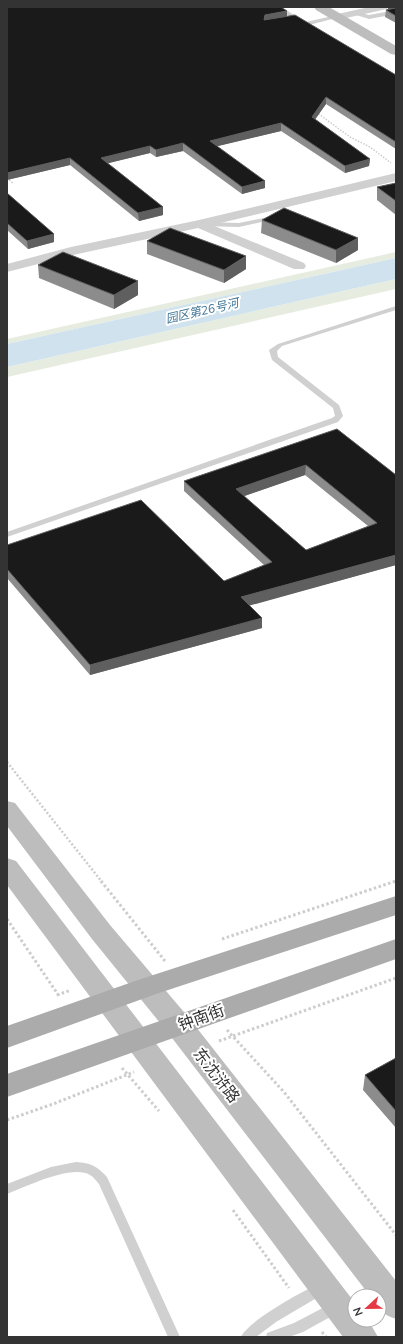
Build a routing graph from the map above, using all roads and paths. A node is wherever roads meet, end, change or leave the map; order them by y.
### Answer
1 (277, 7) edge
2 (320, 7) edge
3 (383, 7) edge
4 (396, 12) edge
5 (353, 13) junction
6 (337, 17) junction
7 (296, 18) junction
8 (288, 20) edge
9 (396, 51) edge
10 (316, 112) edge
11 (396, 167) edge
12 (396, 177) edge
13 (7, 178) edge
14 (14, 184) edge
15 (278, 217) edge
16 (199, 224) junction
17 (299, 266) dead end
18 (7, 268) edge
19 (396, 308) edge
20 (7, 535) edge
21 (7, 809) edge
22 (7, 867) edge
23 (396, 905) edge
24 (7, 919) edge
25 (396, 949) edge
26 (147, 987) junction
27 (107, 1001) junction
28 (74, 1013) junction
29 (179, 1026) junction
30 (7, 1037) edge
31 (137, 1040) junction
32 (107, 1051) junction
33 (7, 1086) edge
34 (163, 1115) dead end
35 (7, 1189) edge
36 (229, 1204) dead end
37 (331, 1296) junction
38 (299, 1302) junction
39 (396, 1305) edge
40 (313, 1320) junction
41 (174, 1337) edge
42 (247, 1337) edge
43 (272, 1337) edge
44 (326, 1337) edge
45 (362, 1337) edge

1 - 7 lane
2 - 6 main road
3 - 5 street
4 - 5 lane
5 - 6 street
6 - 7 lane
6 - 9 main road
7 - 8 lane
10 - 11 path
12 - 16 street
13 - 14 path
15 - 16 lane
16 - 17 street
16 - 18 street
19 - 20 lane
21 - 26 main road, 东沈浒路
22 - 27 main road
23 - 26 main road
24 - 28 path
25 - 29 main road, 钟南街
26 - 27 main road
26 - 29 main road, 东沈浒路
27 - 28 main road
27 - 31 main road
28 - 30 main road
29 - 31 main road, 钟南街
29 - 39 main road, 东沈浒路
31 - 32 main road, 钟南街
31 - 37 main road
32 - 33 main road, 钟南街
32 - 34 path
35 - 41 lane
36 - 38 path
37 - 38 lane
37 - 40 lane
37 - 45 main road
38 - 42 lane
40 - 43 lane
40 - 44 path

